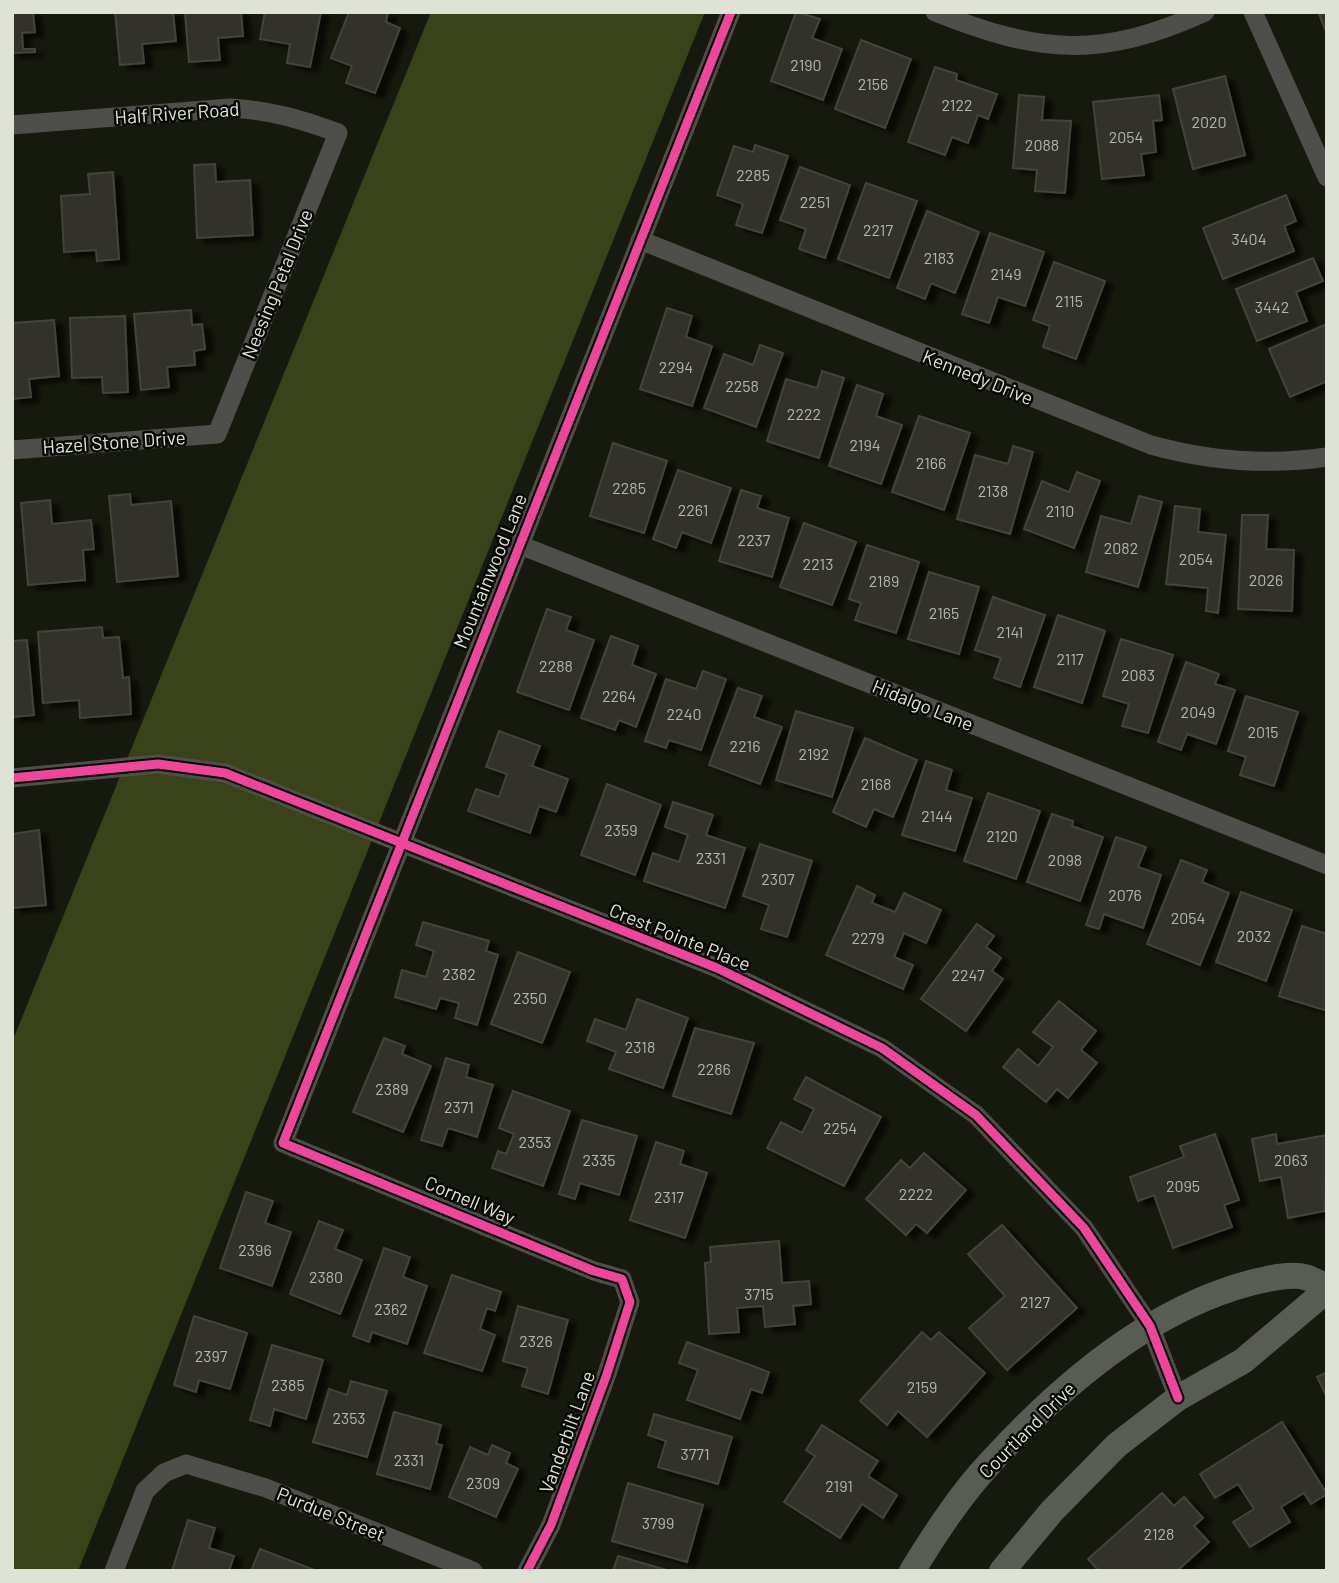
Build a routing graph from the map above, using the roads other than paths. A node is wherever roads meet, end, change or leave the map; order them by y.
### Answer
1 (731, 12) edge
2 (935, 12) edge
3 (1205, 12) edge
4 (1253, 12) edge
5 (12, 125) edge
6 (338, 133) joint
7 (1327, 177) edge
8 (640, 240) junction
9 (217, 435) joint
10 (12, 450) edge
11 (1327, 457) edge
12 (520, 545) junction
13 (12, 778) edge
14 (401, 844) junction
15 (1327, 865) edge
16 (283, 1143) joint
17 (1327, 1289) edge
18 (630, 1302) joint
19 (1150, 1326) junction
20 (1178, 1398) junction
21 (114, 1571) edge
22 (473, 1571) edge
23 (527, 1571) edge
24 (912, 1571) edge
25 (1002, 1571) edge

1 - 8 street, Mountainwood Lane
2 - 3 street
4 - 7 street
5 - 6 street, Half River Road
6 - 9 street, Neesing Petal Drive
8 - 11 street, Kennedy Drive
8 - 12 street, Mountainwood Lane
9 - 10 street, Hazel Stone Drive
12 - 14 street, Mountainwood Lane
12 - 15 street, Hidalgo Lane
13 - 14 street, Crest Pointe Place
14 - 16 street, Mountainwood Lane
14 - 19 street, Crest Pointe Place
16 - 18 street, Cornell Way
17 - 19 street, Courtland Drive
17 - 20 street, Courtland Drive
18 - 23 street, Vanderbilt Lane
19 - 20 street, Crest Pointe Place
19 - 24 street, Courtland Drive
20 - 25 street, Courtland Drive
21 - 22 street, Purdue Street

